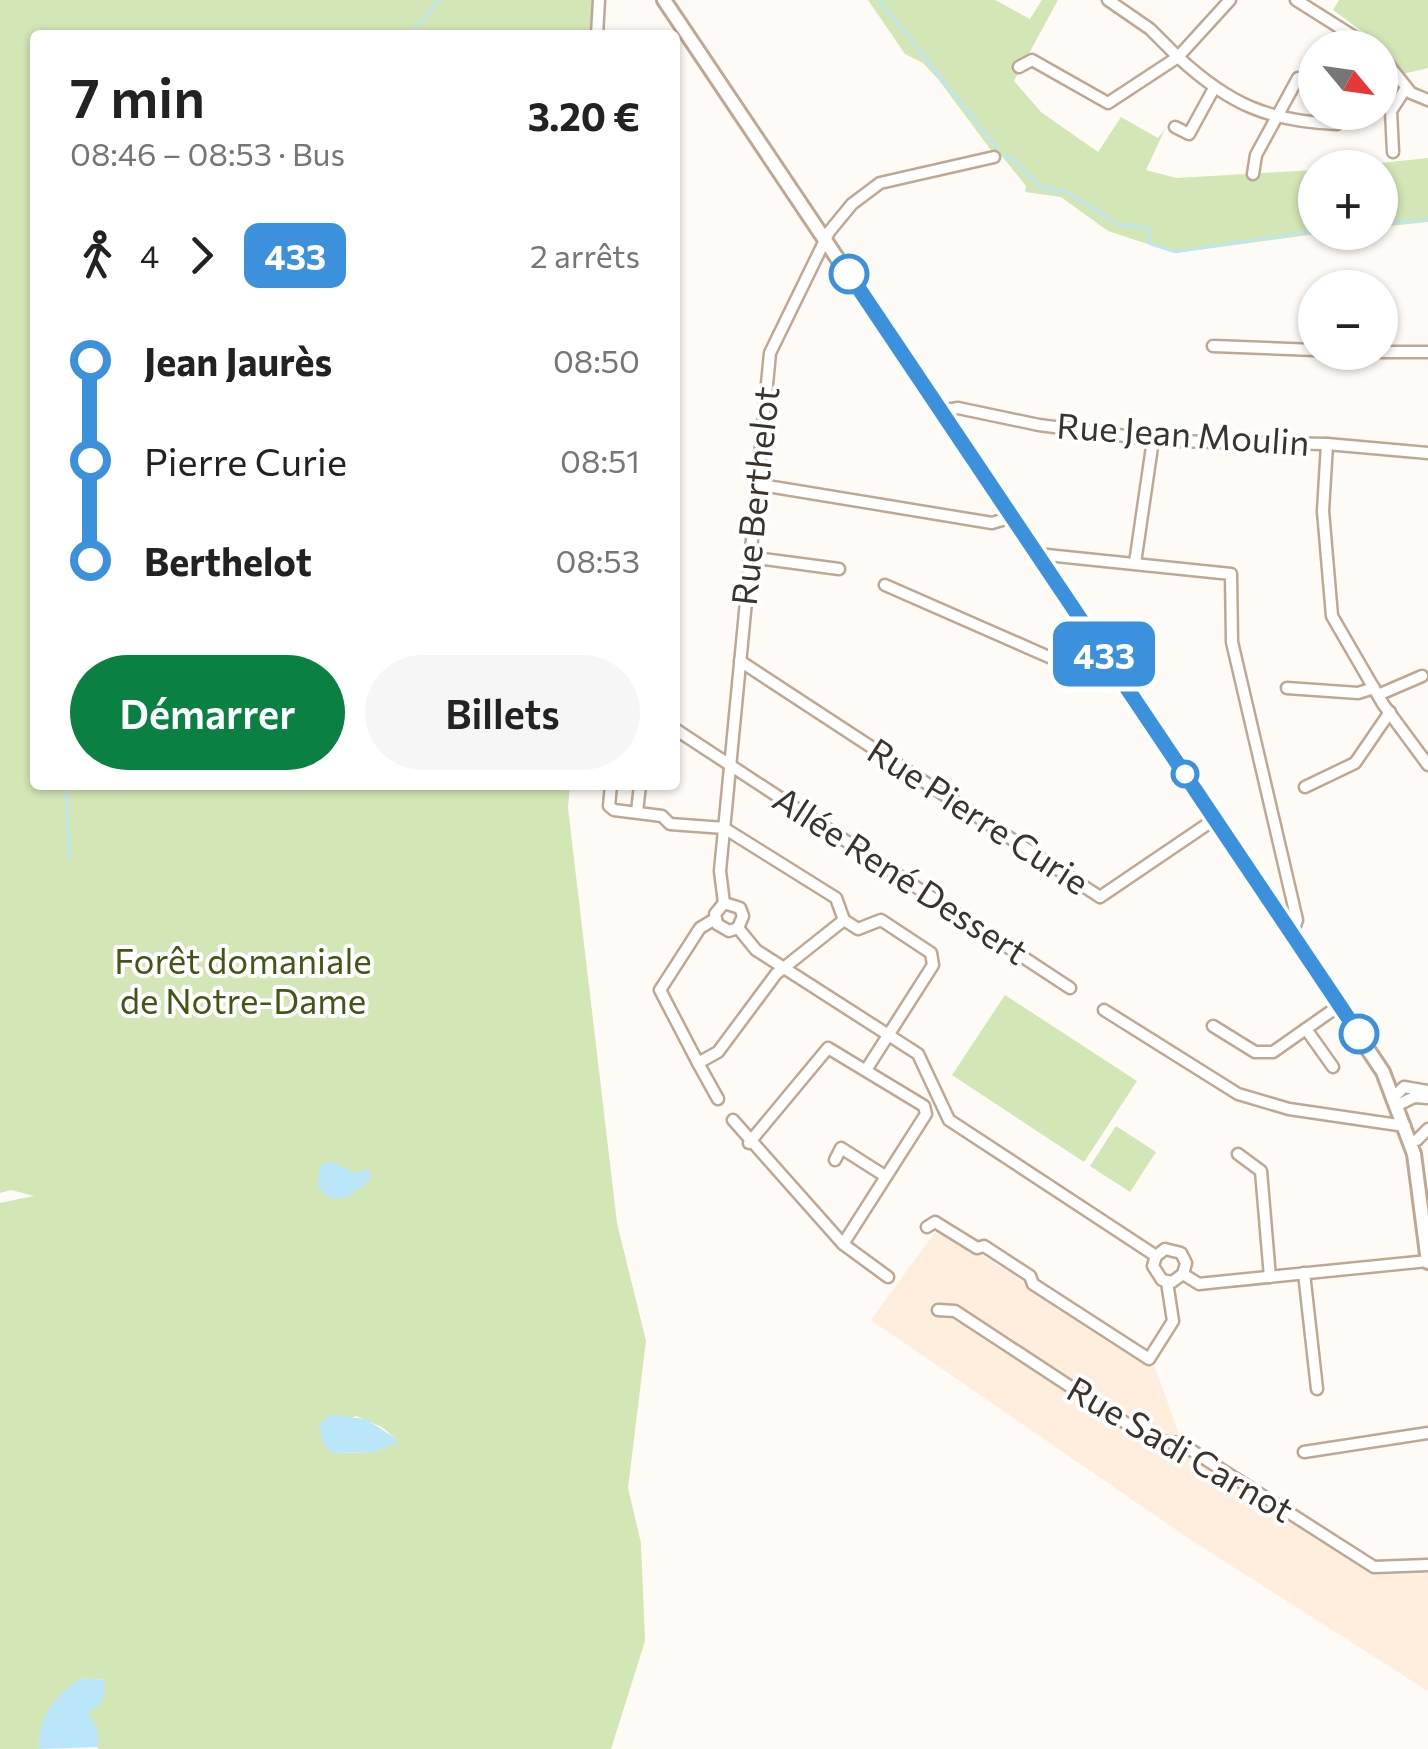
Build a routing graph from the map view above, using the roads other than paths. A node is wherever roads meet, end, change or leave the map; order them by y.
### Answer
1 (599, 0) edge
2 (664, 0) edge
3 (1108, 0) edge
4 (1230, 0) edge
5 (1296, 0) edge
6 (598, 30) edge
7 (1344, 30) edge
8 (1178, 57) junction
9 (1019, 67) dead end
10 (1298, 78) dead end
11 (1398, 78) edge
12 (1406, 88) junction
13 (1213, 90) junction
14 (1428, 100) edge
15 (1276, 118) junction
16 (1298, 120) edge
17 (1175, 128) dead end
18 (1393, 150) edge
19 (994, 157) dead end
20 (1254, 174) dead end
21 (825, 240) junction
22 (1212, 346) dead end
23 (1298, 349) edge
24 (1398, 352) edge
25 (1428, 352) edge
26 (941, 410) junction
27 (1153, 440) junction
28 (1327, 444) junction
29 (1428, 453) edge
30 (754, 484) junction
31 (1012, 517) junction
32 (1037, 554) junction
33 (749, 557) junction
34 (1135, 563) junction
35 (840, 569) dead end
36 (884, 585) dead end
37 (1091, 634) junction
38 (740, 661) junction
39 (1422, 676) dead end
40 (1287, 688) dead end
41 (1376, 691) junction
42 (1390, 712) junction
43 (680, 732) edge
44 (731, 765) junction
45 (1428, 766) edge
46 (1306, 786) dead end
47 (611, 790) edge
48 (640, 790) edge
49 (638, 812) junction
50 (1215, 820) junction
51 (724, 828) junction
52 (724, 904) junction
53 (715, 919) junction
54 (844, 920) junction
55 (738, 928) junction
56 (1292, 934) junction
57 (784, 967) junction
58 (1070, 988) dead end
59 (1340, 1005) junction
60 (1104, 1010) dead end
61 (1213, 1026) dead end
62 (1306, 1029) junction
63 (887, 1034) junction
64 (698, 1063) junction
65 (1333, 1067) dead end
66 (866, 1070) junction
67 (1428, 1094) edge
68 (1399, 1099) junction
69 (718, 1100) dead end
70 (733, 1120) dead end
71 (1405, 1126) junction
72 (1428, 1129) edge
73 (1417, 1140) junction
74 (749, 1143) junction
75 (1238, 1154) dead end
76 (835, 1160) dead end
77 (885, 1176) junction
78 (1423, 1198) junction
79 (927, 1227) dead end
80 (842, 1244) junction
81 (1156, 1256) junction
82 (1428, 1262) edge
83 (1304, 1273) junction
84 (1183, 1274) junction
85 (1270, 1276) junction
86 (888, 1277) dead end
87 (1167, 1282) junction
88 (938, 1310) dead end
89 (1317, 1389) dead end
90 (1428, 1433) edge
91 (1304, 1452) dead end
92 (1428, 1565) edge

1 - 6 street
2 - 21 main road
3 - 8 street
4 - 8 street
5 - 7 street
8 - 9 street
8 - 13 street
10 - 15 street
11 - 12 street
12 - 14 street
12 - 18 street
13 - 15 street
13 - 17 street
15 - 16 street
15 - 20 street
19 - 21 street, Rue Berthelot
21 - 26 main road
21 - 30 street, Rue Berthelot
22 - 23 street
24 - 25 street
26 - 27 street, Rue Jean Moulin
26 - 31 main road
27 - 28 street, Rue Jean Moulin
27 - 34 street
28 - 29 street, Rue Jean Moulin
28 - 41 street
30 - 31 street
30 - 33 street, Rue Berthelot
31 - 32 main road
32 - 34 street
32 - 37 main road
33 - 35 street
33 - 38 street, Rue Berthelot
34 - 56 street
36 - 37 street
37 - 50 main road
38 - 44 street, Rue Berthelot
38 - 50 street, Rue Pierre Curie
39 - 41 street
40 - 41 street
41 - 42 street
42 - 45 street
42 - 46 street
43 - 44 street, Allée René Dessert
44 - 51 street, Rue Berthelot
44 - 58 street, Allée René Dessert
47 - 49 street
48 - 49 street
49 - 51 street
50 - 56 main road
51 - 52 street, Rue Berthelot
51 - 54 street
52 - 53 street
52 - 55 street
53 - 55 street
53 - 64 street
54 - 57 street
54 - 63 street
55 - 57 street
56 - 59 main road
57 - 63 street
57 - 64 street
59 - 62 street
59 - 68 main road
60 - 71 street
61 - 62 street
62 - 65 street
63 - 66 street
63 - 81 street
64 - 69 street
66 - 74 street
66 - 77 street
67 - 68 street
68 - 71 main road
68 - 73 main road
70 - 74 street
71 - 78 main road
72 - 73 street
73 - 78 main road
74 - 80 street
75 - 85 street
76 - 77 street
77 - 80 street
78 - 82 main road
79 - 87 street
80 - 86 street
81 - 84 street
81 - 87 street
82 - 83 street
83 - 85 street
83 - 89 street
84 - 85 street
84 - 87 street
88 - 92 street, Rue Sadi Carnot
90 - 91 street

